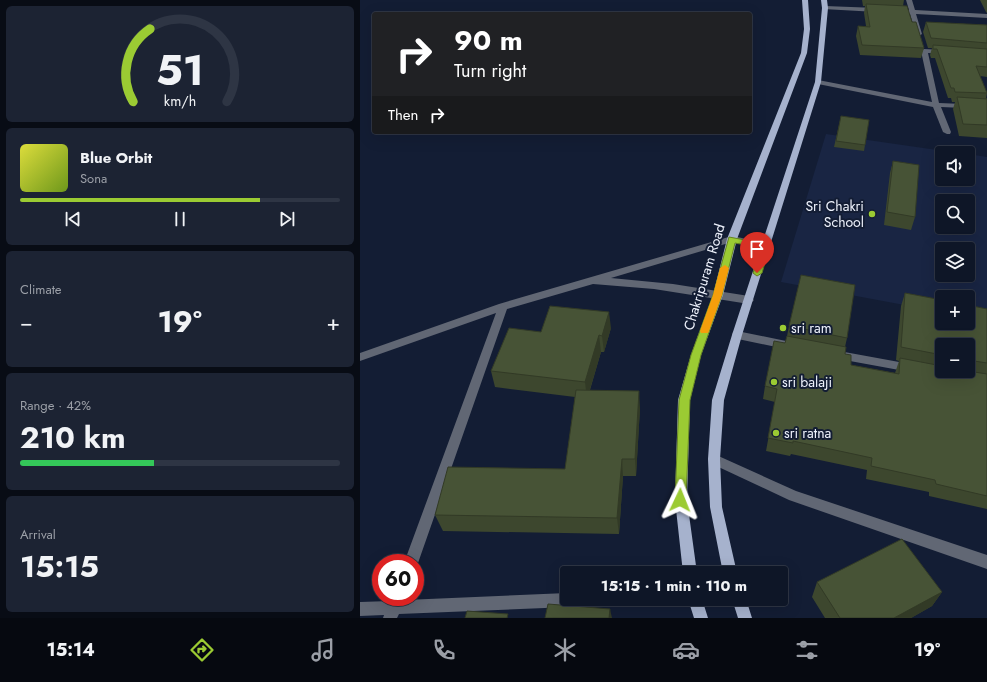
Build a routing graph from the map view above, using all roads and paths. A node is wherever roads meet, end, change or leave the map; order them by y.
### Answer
1 (805, 0) edge
2 (909, 0) edge
3 (825, 4) edge
4 (880, 10) edge
5 (888, 10) edge
6 (912, 12) junction
7 (987, 16) edge
8 (924, 51) junction
9 (947, 52) edge
10 (818, 82) junction
11 (936, 105) junction
12 (987, 107) edge
13 (947, 132) dead end
14 (732, 239) junction
15 (766, 246) junction
16 (586, 281) junction
17 (718, 295) junction
18 (749, 300) junction
19 (503, 307) junction
20 (737, 335) junction
21 (799, 347) edge
22 (831, 353) edge
23 (360, 357) edge
24 (924, 371) edge
25 (714, 459) junction
26 (414, 554) edge
27 (987, 562) edge
28 (689, 566) edge
29 (729, 566) edge
30 (560, 600) edge
31 (697, 606) edge
32 (741, 606) edge
33 (395, 607) edge
34 (360, 608) edge
35 (701, 618) edge
36 (745, 618) edge

1 - 14 main road, Chakripuram Road
2 - 6 street
3 - 4 street
3 - 10 main road
5 - 6 street
6 - 7 street
6 - 8 street
8 - 9 street
8 - 11 street
10 - 11 street
10 - 15 main road
11 - 12 street
11 - 13 street
14 - 15 street
14 - 16 street
14 - 17 main road, Chakripuram Road
15 - 18 main road
16 - 17 street
16 - 19 street
17 - 18 street
17 - 28 main road, Chakripuram Road
18 - 20 main road
19 - 23 street
19 - 26 street
20 - 21 street
20 - 25 main road
22 - 24 street
25 - 27 street
25 - 29 main road
30 - 33 street
31 - 35 main road
32 - 36 main road
33 - 34 street

